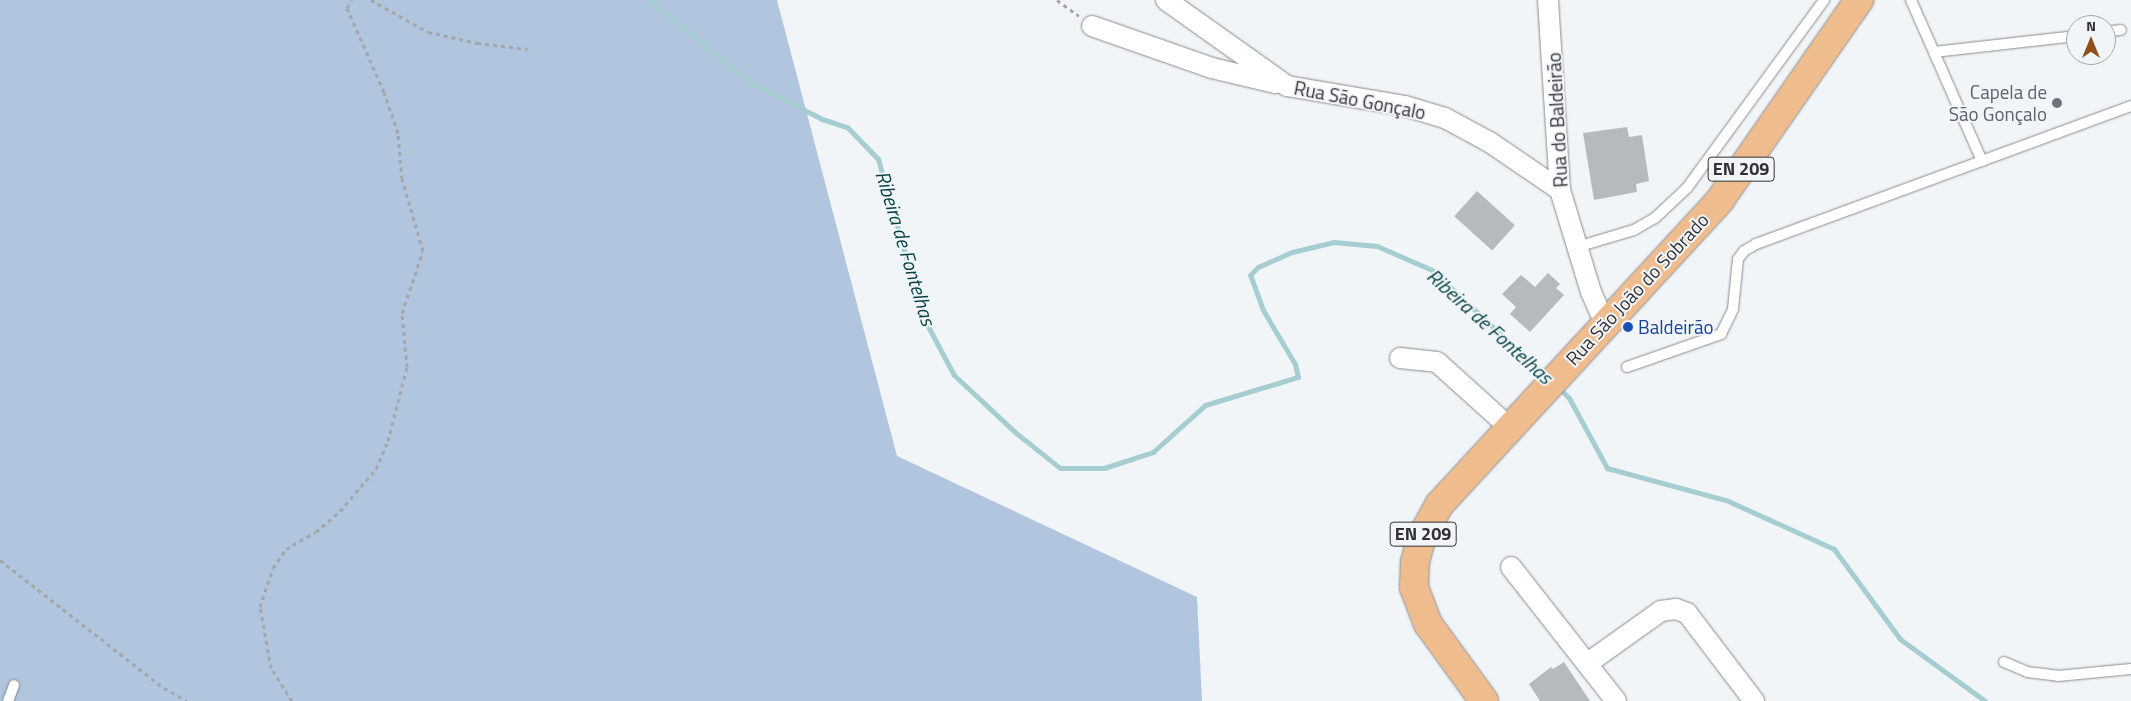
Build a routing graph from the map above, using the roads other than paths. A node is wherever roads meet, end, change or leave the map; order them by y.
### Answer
1 (1166, 0) edge
2 (1548, 0) edge
3 (1824, 0) edge
4 (1859, 0) edge
5 (1911, 0) edge
6 (1092, 26) road end
7 (2122, 30) dead end
8 (2116, 31) edge
9 (2066, 37) edge
10 (1934, 52) junction
11 (1287, 86) junction
12 (2131, 106) edge
13 (1982, 161) junction
14 (1560, 190) junction
15 (1577, 247) junction
16 (1605, 323) junction
17 (1400, 358) dead end
18 (1627, 367) dead end
19 (1510, 428) junction
20 (1511, 567) dead end
21 (2004, 662) dead end
22 (1588, 663) junction
23 (2131, 668) edge
24 (14, 685) dead end
25 (8, 701) edge
26 (1484, 701) edge
27 (1616, 701) edge
28 (1754, 701) edge

1 - 11 street, Rua São Gonçalo
2 - 14 street, Rua do Baldeirão
3 - 15 lane
4 - 16 main road, Rua São João do Sobrado / EN 209
5 - 10 lane
6 - 11 street
7 - 8 lane
9 - 10 lane
10 - 13 lane
11 - 14 street, Rua São Gonçalo
12 - 13 lane
13 - 18 lane
14 - 15 street, Rua do Baldeirão
15 - 16 street, Rua do Baldeirão
16 - 19 main road, Rua São João do Sobrado / EN 209
17 - 19 street
19 - 26 main road, Rua São João do Sobrado / EN 209
20 - 22 street
21 - 23 lane
22 - 27 street
22 - 28 street
24 - 25 lane

